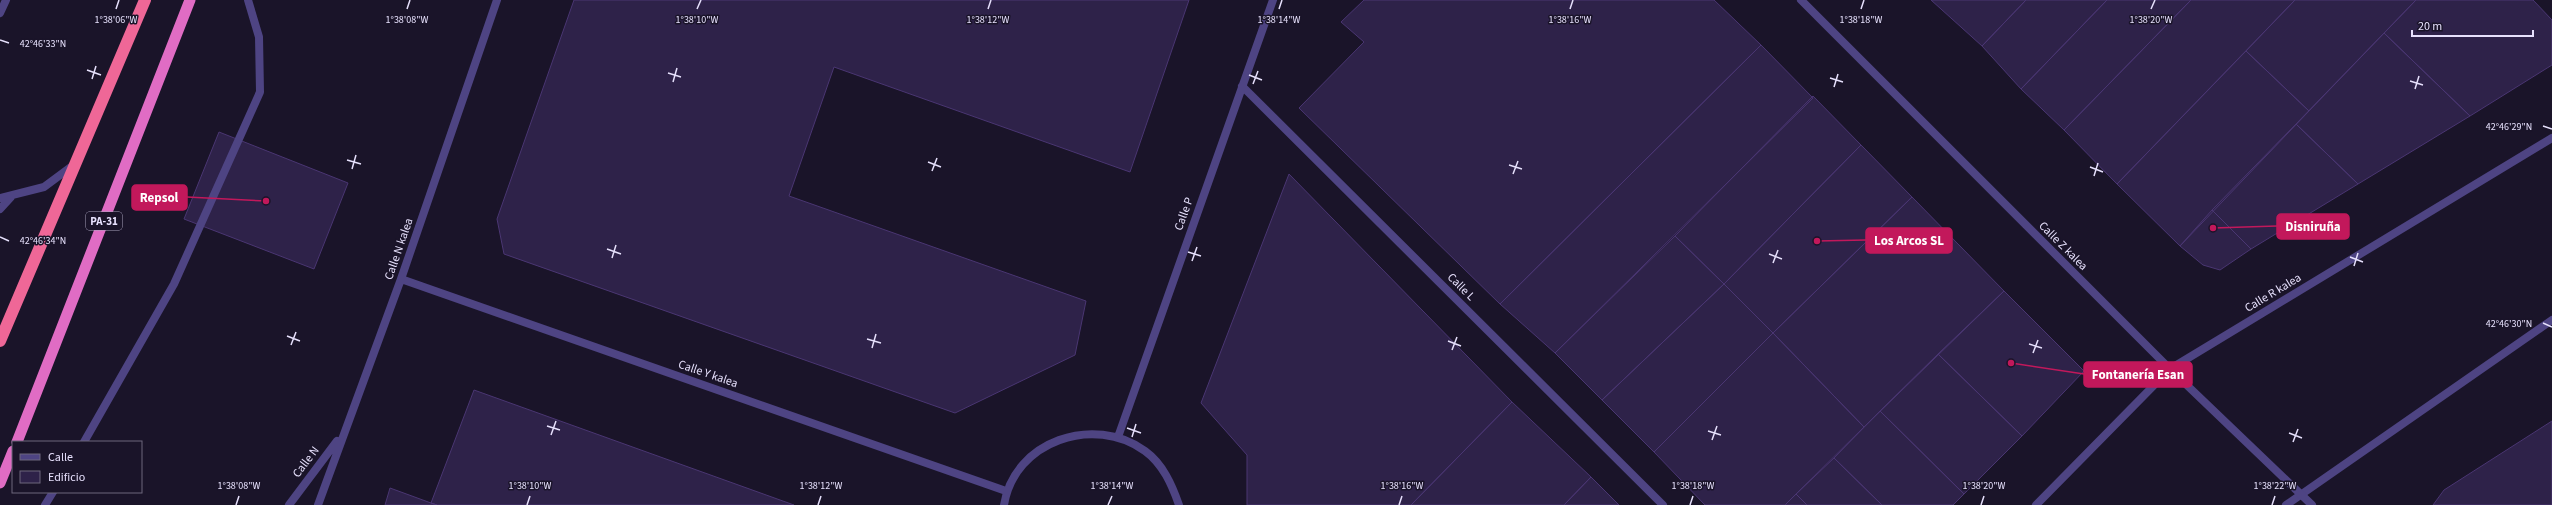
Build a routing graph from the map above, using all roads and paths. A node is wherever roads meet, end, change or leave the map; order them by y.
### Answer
1 (6, 0) edge
2 (144, 0) edge
3 (190, 0) edge
4 (248, 0) edge
5 (498, 0) edge
6 (1273, 0) edge
7 (1801, 0) edge
8 (0, 13) edge
9 (1242, 86) junction
10 (2552, 138) edge
11 (75, 163) junction
12 (11, 197) junction
13 (0, 198) edge
14 (0, 209) edge
15 (401, 279) junction
16 (2552, 320) edge
17 (0, 341) edge
18 (2170, 369) junction
19 (343, 434) junction
20 (1118, 437) junction
21 (17, 441) edge
22 (85, 441) edge
23 (12, 454) edge
24 (0, 482) edge
25 (1006, 491) junction
26 (52, 493) edge
27 (2301, 495) junction
28 (45, 505) edge
29 (289, 505) edge
30 (318, 505) edge
31 (1004, 505) edge
32 (1178, 505) edge
33 (1663, 505) edge
34 (2036, 505) edge
35 (2286, 505) edge
36 (2312, 505) edge

1 - 8 street
2 - 11 highway
3 - 21 highway, PA-31
4 - 22 street
5 - 15 street, Calle N kalea
6 - 9 street, Calle P
7 - 18 street, Calle Z kalea
9 - 20 street, Calle P
9 - 33 street, Calle L
10 - 18 street, Calle R kalea
11 - 12 street
11 - 17 highway
12 - 13 street
12 - 14 street
15 - 19 street, Calle N kalea
15 - 25 street, Calle Y kalea
16 - 27 street
18 - 27 street, Calle Z kalea
18 - 34 street, Calle R kalea
19 - 29 street, Calle N
19 - 30 street, Calle N kalea
20 - 25 street
20 - 32 street
23 - 24 highway
25 - 31 street
26 - 28 street
27 - 35 street
27 - 36 street, Calle Z kalea

